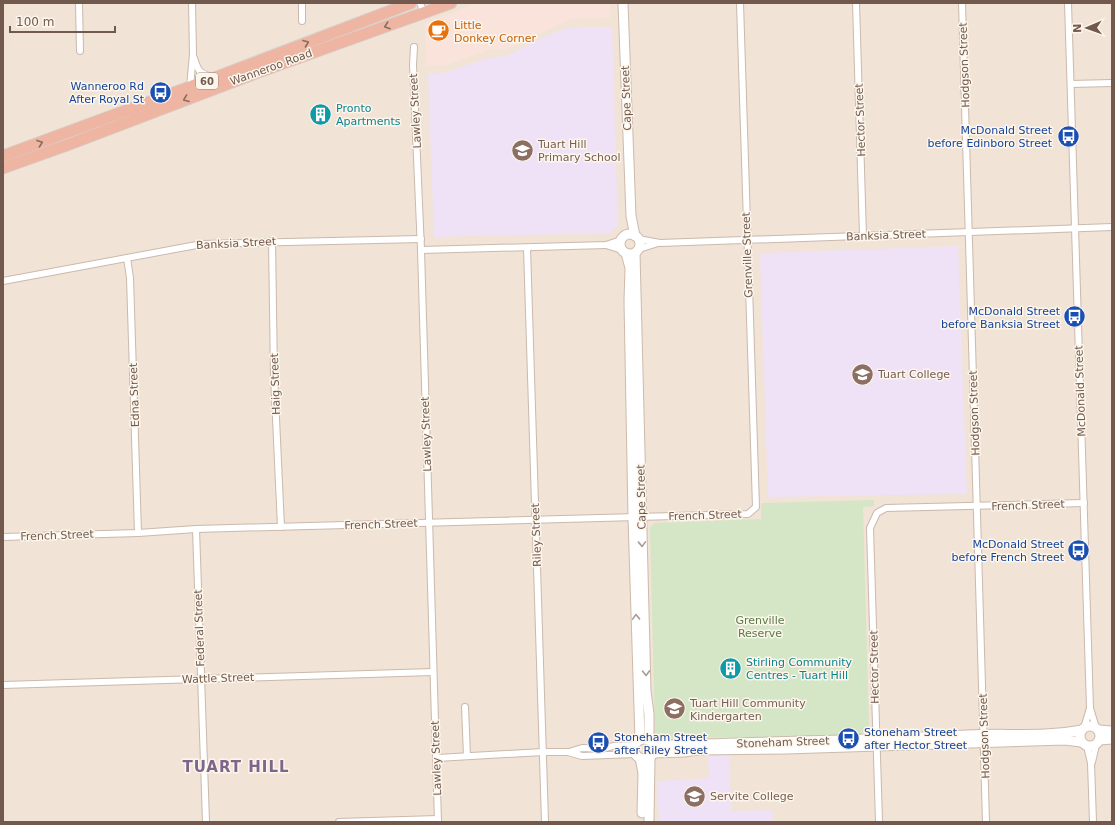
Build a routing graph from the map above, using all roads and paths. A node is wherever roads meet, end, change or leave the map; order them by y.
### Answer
1 (79, 3) edge
2 (192, 3) edge
3 (302, 3) edge
4 (411, 3) edge
5 (451, 3) edge
6 (623, 3) edge
7 (740, 3) edge
8 (856, 3) edge
9 (962, 3) edge
10 (1068, 3) edge
11 (427, 7) edge
12 (302, 21) dead end
13 (414, 47) dead end
14 (80, 51) dead end
15 (193, 54) junction
16 (214, 78) junction
17 (1112, 83) edge
18 (1071, 84) junction
19 (190, 87) junction
20 (3, 156) edge
21 (3, 168) edge
22 (631, 216) junction
23 (1112, 227) edge
24 (1075, 228) junction
25 (969, 232) junction
26 (863, 236) junction
27 (623, 238) junction
28 (637, 238) junction
29 (421, 239) junction
30 (747, 239) junction
31 (272, 242) junction
32 (660, 243) junction
33 (606, 245) junction
34 (527, 248) junction
35 (421, 250) junction
36 (637, 251) junction
37 (624, 252) junction
38 (126, 258) junction
39 (4, 280) edge
40 (1084, 503) junction
41 (977, 506) junction
42 (756, 507) joint
43 (877, 513) joint
44 (637, 518) junction
45 (536, 520) junction
46 (429, 522) junction
47 (281, 527) junction
48 (196, 529) junction
49 (138, 533) junction
50 (3, 537) edge
51 (433, 672) junction
52 (201, 679) junction
53 (3, 685) edge
54 (465, 707) dead end
55 (1090, 708) junction
56 (1083, 729) junction
57 (1112, 731) edge
58 (984, 738) junction
59 (1093, 738) junction
60 (1112, 739) edge
61 (876, 743) junction
62 (642, 747) junction
63 (543, 752) junction
64 (568, 752) junction
65 (652, 755) junction
66 (467, 756) junction
67 (437, 758) junction
68 (1091, 763) junction
69 (438, 820) edge
70 (206, 822) edge
71 (339, 822) edge
72 (545, 822) edge
73 (643, 822) edge
74 (649, 822) edge
75 (879, 822) edge
76 (986, 822) edge
77 (1093, 822) edge

1 - 14 street
2 - 15 street
3 - 12 street
16 -> 4 highway, Wanneroo Road / 60
5 - 11 highway, Wanneroo Road / 60
6 - 22 street, Cape Street
7 - 30 street, Grenville Street
8 - 26 street, Hector Street
9 - 25 street, Hodgson Street
10 - 18 street, McDonald Street
11 -> 21 highway, Wanneroo Road / 60
13 - 29 street, Lawley Street
15 - 16 street
15 - 19 street
16 - 19 highway, Wanneroo Road / 60
17 - 18 street
18 - 24 street, McDonald Street
20 -> 19 highway, Wanneroo Road / 60
22 - 27 street, Cape Street
22 - 28 street, Cape Street
23 - 24 street, Banksia Street
24 - 25 street, Banksia Street
24 - 40 street, McDonald Street
25 - 26 street, Banksia Street
25 - 41 street, Hodgson Street
26 - 30 street, Banksia Street
27 - 28 street
27 - 33 street
27 - 37 street, Cape Street
28 - 32 street, Banksia Street
28 - 36 street, Cape Street
29 - 31 street, Banksia Street
29 - 35 street, Lawley Street
30 - 32 street, Banksia Street
30 - 42 street, Grenville Street
31 - 38 street, Banksia Street
31 - 47 street, Haig Street
32 - 36 street, Banksia Street
33 - 34 street
33 - 37 street
34 - 35 street
34 - 45 street, Riley Street
35 - 46 street, Lawley Street
36 - 37 street
36 - 44 street, Cape Street
37 - 44 street, Cape Street
38 - 39 street, Banksia Street
38 - 49 street, Edna Street
40 - 41 street, French Street
40 - 55 street, McDonald Street
41 - 43 street, French Street
41 - 58 street, Hodgson Street
42 - 44 street, French Street
43 - 61 street, Hector Street
44 - 45 street, French Street
44 - 62 street, Cape Street
45 - 46 street, French Street
45 - 63 street, Riley Street
46 - 47 street, French Street
46 - 51 street, Lawley Street
47 - 48 street, French Street
48 - 49 street, French Street
48 - 52 street, Federal Street
49 - 50 street, French Street
51 - 52 street, Wattle Street
51 - 67 street, Lawley Street
52 - 53 street, Wattle Street
52 - 70 street, Federal Street
54 - 66 street
55 - 56 street, McDonald Street
55 - 59 street, McDonald Street
56 - 58 street, Stoneham Street
56 - 59 street, Stoneham Street
56 - 59 street
57 - 59 street, Stoneham Street
58 - 59 street, Stoneham Street
58 - 61 street, Stoneham Street
58 - 76 street, Hodgson Street
59 - 60 street, Stoneham Street
59 - 68 street, McDonald Street
59 - 68 street, McDonald Street
61 - 62 street, Stoneham Street
61 - 65 street, Stoneham Street
61 - 75 street, Hector Street
62 - 64 street, Stoneham Street
62 - 64 street, Stoneham Street
62 - 65 street, Cape Street
62 - 65 street
62 - 73 street, Cape Street
63 - 64 street, Stoneham Street
63 - 66 street, Stoneham Street
63 - 72 street, Riley Street
65 - 74 street, Cape Street
66 - 67 street, Stoneham Street
67 - 69 street, Lawley Street
68 - 77 street, McDonald Street
69 - 71 street

